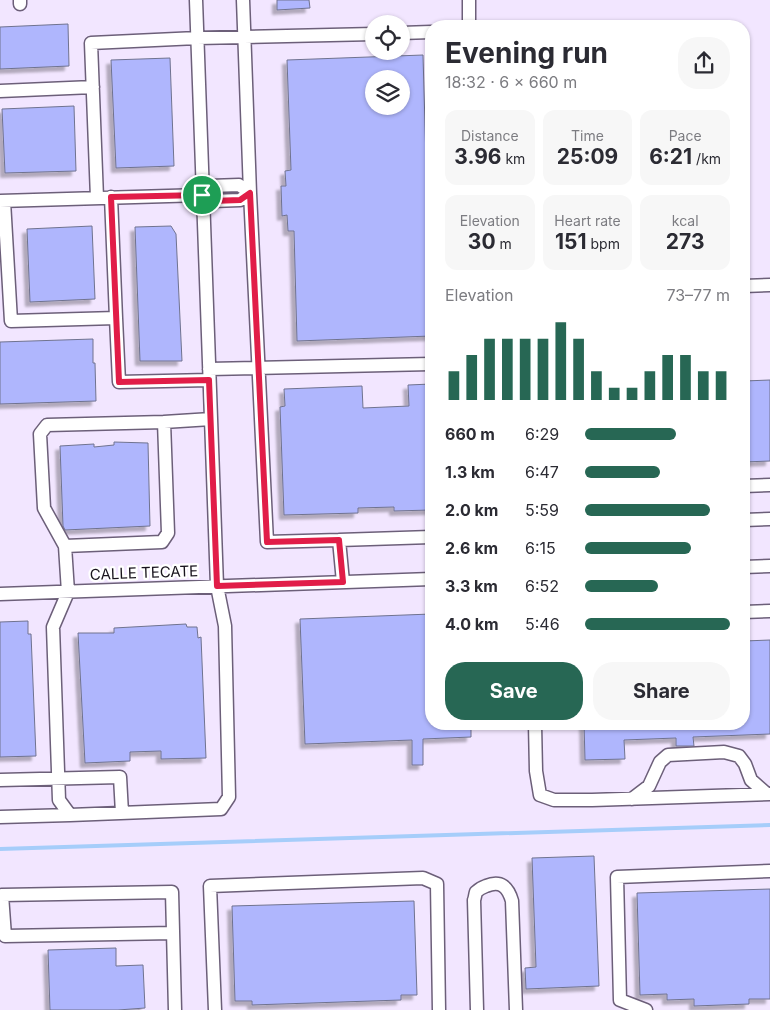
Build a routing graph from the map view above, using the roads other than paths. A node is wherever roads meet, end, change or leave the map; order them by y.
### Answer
1 (196, 0) edge
2 (243, 0) edge
3 (469, 0) edge
4 (470, 20) edge
5 (425, 32) edge
6 (410, 33) edge
7 (365, 34) edge
8 (244, 37) junction
9 (197, 38) junction
10 (93, 87) junction
11 (0, 90) edge
12 (250, 193) junction
13 (202, 195) junction
14 (111, 197) junction
15 (97, 198) junction
16 (2, 201) edge
17 (770, 285) edge
18 (750, 286) edge
19 (116, 318) junction
20 (425, 364) edge
21 (258, 368) junction
22 (209, 375) junction
23 (211, 420) junction
24 (164, 422) junction
25 (770, 485) edge
26 (750, 486) edge
27 (770, 519) edge
28 (750, 520) edge
29 (425, 537) edge
30 (339, 540) junction
31 (64, 546) junction
32 (770, 566) edge
33 (750, 567) edge
34 (425, 579) edge
35 (343, 582) junction
36 (217, 586) junction
37 (68, 592) junction
38 (0, 594) edge
39 (770, 611) edge
40 (750, 612) edge
41 (535, 730) edge
42 (58, 778) junction
43 (0, 780) edge
44 (768, 794) edge
45 (632, 799) junction
46 (122, 813) junction
47 (70, 814) junction
48 (0, 817) edge
49 (770, 871) edge
50 (173, 933) junction
51 (619, 1005) edge
52 (175, 1010) edge
53 (215, 1010) edge
54 (439, 1010) edge
55 (477, 1010) edge
56 (516, 1010) edge
57 (646, 1010) edge

1 - 9 street
2 - 8 street
3 - 4 street
5 - 6 street
7 - 8 street
8 - 9 street
8 - 12 street
9 - 10 street
9 - 13 street
10 - 11 street
10 - 15 street
12 - 13 street
12 - 21 street
13 - 14 street
13 - 22 street
14 - 15 street
14 - 19 street
15 - 16 street
16 - 19 street
17 - 18 street
19 - 22 street
20 - 21 street
21 - 22 street
21 - 30 street
22 - 23 street
23 - 24 street
23 - 36 street
24 - 31 street
24 - 31 street
25 - 26 street
27 - 28 street
29 - 30 street
30 - 35 street
31 - 37 street
32 - 33 street
34 - 35 street, CALLE TECATE
35 - 36 street, CALLE TECATE
36 - 37 street, CALLE TECATE
36 - 46 street
37 - 38 street, CALLE TECATE
37 - 42 street
39 - 40 street
41 - 45 street
42 - 43 street
42 - 46 street
42 - 47 street
44 - 45 street
44 - 45 street
46 - 47 street
47 - 48 street
49 - 51 street
50 - 50 street
50 - 52 street
51 - 57 street
53 - 54 street
55 - 56 street

